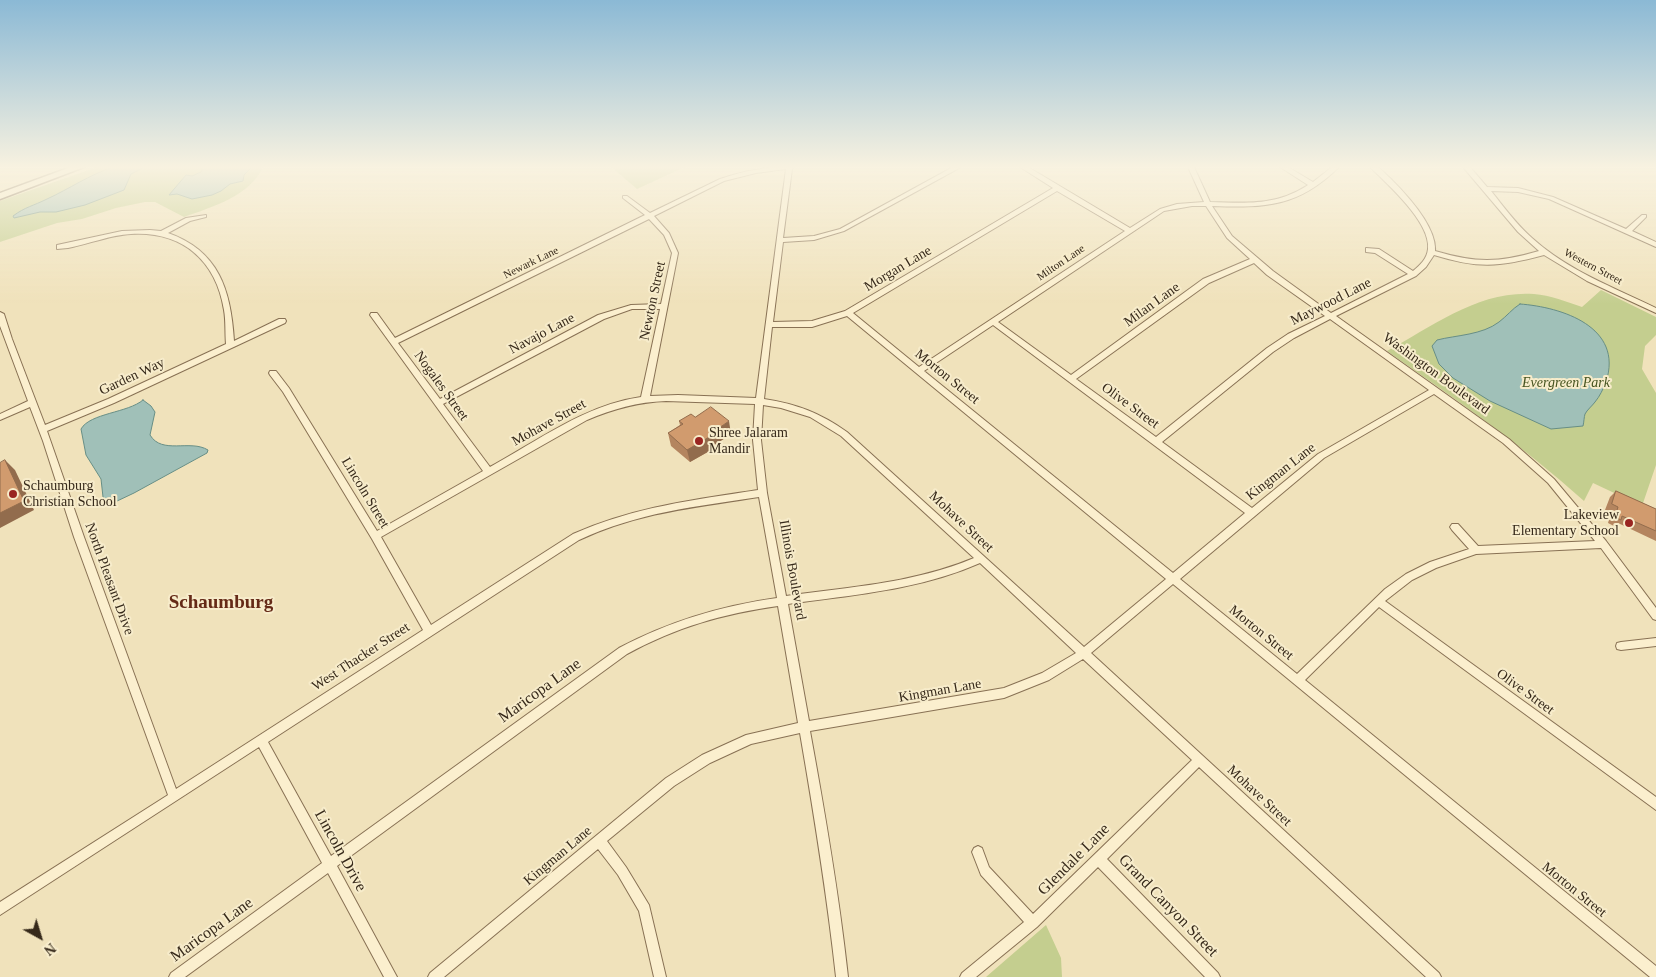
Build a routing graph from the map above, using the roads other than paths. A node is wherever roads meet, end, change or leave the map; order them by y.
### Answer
1 (644, 213) edge
2 (658, 213) edge
3 (783, 213) edge
4 (874, 213) edge
5 (1016, 213) edge
6 (1098, 213) edge
7 (1159, 213) edge
8 (1213, 213) edge
9 (1415, 213) edge
10 (1505, 213) edge
11 (1582, 213) edge
12 (204, 216) dead end
13 (1644, 216) dead end
14 (649, 217) junction
15 (1129, 231) junction
16 (1627, 232) junction
17 (163, 233) junction
18 (779, 240) junction
19 (1656, 245) edge
20 (59, 247) dead end
21 (1368, 250) dead end
22 (1431, 252) junction
23 (1545, 252) junction
24 (1254, 260) junction
25 (1413, 274) junction
26 (664, 306) junction
27 (1656, 311) edge
28 (848, 313) junction
29 (0, 314) edge
30 (374, 315) dead end
31 (1330, 315) junction
32 (282, 321) dead end
33 (993, 322) junction
34 (768, 325) junction
35 (393, 342) junction
36 (230, 345) junction
37 (918, 371) junction
38 (273, 373) dead end
39 (1072, 379) junction
40 (1435, 390) junction
41 (645, 399) junction
42 (760, 401) junction
43 (32, 403) junction
44 (438, 403) junction
45 (0, 417) edge
46 (43, 429) junction
47 (1156, 442) junction
48 (489, 472) junction
49 (763, 493) junction
50 (1252, 512) junction
51 (1455, 527) dead end
52 (375, 536) junction
53 (1603, 544) junction
54 (1476, 550) junction
55 (980, 559) junction
56 (1173, 579) junction
57 (1378, 601) junction
58 (784, 602) junction
59 (1656, 616) edge
60 (429, 631) junction
61 (1656, 642) edge
62 (1621, 646) dead end
63 (1084, 653) junction
64 (1298, 681) junction
65 (805, 727) junction
66 (261, 740) junction
67 (1199, 760) junction
68 (174, 797) junction
69 (1656, 804) edge
70 (599, 840) junction
71 (978, 852) dead end
72 (1098, 858) junction
73 (329, 864) junction
74 (0, 909) edge
75 (1033, 923) junction
76 (1656, 974) edge
77 (175, 977) edge
78 (391, 977) edge
79 (434, 977) edge
80 (660, 977) edge
81 (842, 977) edge
82 (966, 977) edge
83 (1214, 977) edge
84 (1435, 977) edge

1 - 14 street, Newton Street
2 - 14 street, Newark Lane
3 - 18 street, Illinois Boulevard
4 - 18 street
5 - 28 street, Morgan Lane
6 - 15 street
7 - 15 street, Milton Lane
8 - 24 street, Washington Boulevard
9 - 22 street
10 - 23 street, Western Street
11 - 16 street
12 - 17 street
13 - 16 street
14 - 26 street, Newton Street
14 - 35 street, Newark Lane
15 - 33 street, Milton Lane
16 - 19 street
17 - 20 street
17 - 36 street
18 - 34 street, Illinois Boulevard
21 - 25 street
22 - 23 street
22 - 25 street, Maywood Lane
23 - 27 street, Western Street
24 - 31 street, Washington Boulevard
24 - 39 street, Milan Lane
25 - 31 street, Maywood Lane
26 - 41 street, Newton Street
26 - 44 street, Navajo Lane
28 - 34 street, Morgan Lane
28 - 37 street, Morton Street
29 - 43 street, North Pleasant Drive
30 - 35 street, Nogales Street
31 - 40 street, Washington Boulevard
31 - 47 street, Maywood Lane
32 - 36 street, Garden Way
33 - 37 street, Milton Lane
33 - 39 street, Olive Street
34 - 42 street, Illinois Boulevard
35 - 44 street, Nogales Street
36 - 46 street, Garden Way
37 - 56 street, Morton Street
38 - 52 street, Lincoln Street
39 - 47 street, Olive Street
40 - 50 street, Kingman Lane
40 - 53 street, Washington Boulevard
41 - 42 street, Mohave Street
41 - 48 street, Mohave Street
42 - 49 street, Illinois Boulevard
42 - 55 street, Mohave Street
43 - 45 street
43 - 46 street, North Pleasant Drive
44 - 48 street, Nogales Street
46 - 68 street, North Pleasant Drive
47 - 50 street, Olive Street
48 - 52 street, Mohave Street
49 - 58 street, Illinois Boulevard
49 - 60 street, West Thacker Street
50 - 56 street, Kingman Lane
51 - 54 street
52 - 60 street, Lincoln Street
53 - 54 street
53 - 59 street, Washington Boulevard
54 - 57 street
55 - 58 street, Maricopa Lane
55 - 63 street, Mohave Street
56 - 63 street, Kingman Lane
56 - 64 street, Morton Street
57 - 64 street
57 - 69 street, Olive Street
58 - 65 street, Illinois Boulevard
58 - 73 street, Maricopa Lane
60 - 66 street, West Thacker Street
61 - 62 street
63 - 65 street, Kingman Lane
63 - 67 street, Mohave Street
64 - 76 street, Morton Street
65 - 70 street, Kingman Lane
65 - 81 street, Illinois Boulevard
66 - 68 street, West Thacker Street
66 - 73 street, Lincoln Drive
67 - 72 street, Glendale Lane
67 - 84 street, Mohave Street
68 - 74 street, West Thacker Street
70 - 79 street, Kingman Lane
70 - 80 street
71 - 75 street
72 - 75 street, Glendale Lane
72 - 83 street, Grand Canyon Street
73 - 77 street, Maricopa Lane
73 - 78 street, Lincoln Drive
75 - 82 street, Glendale Lane

